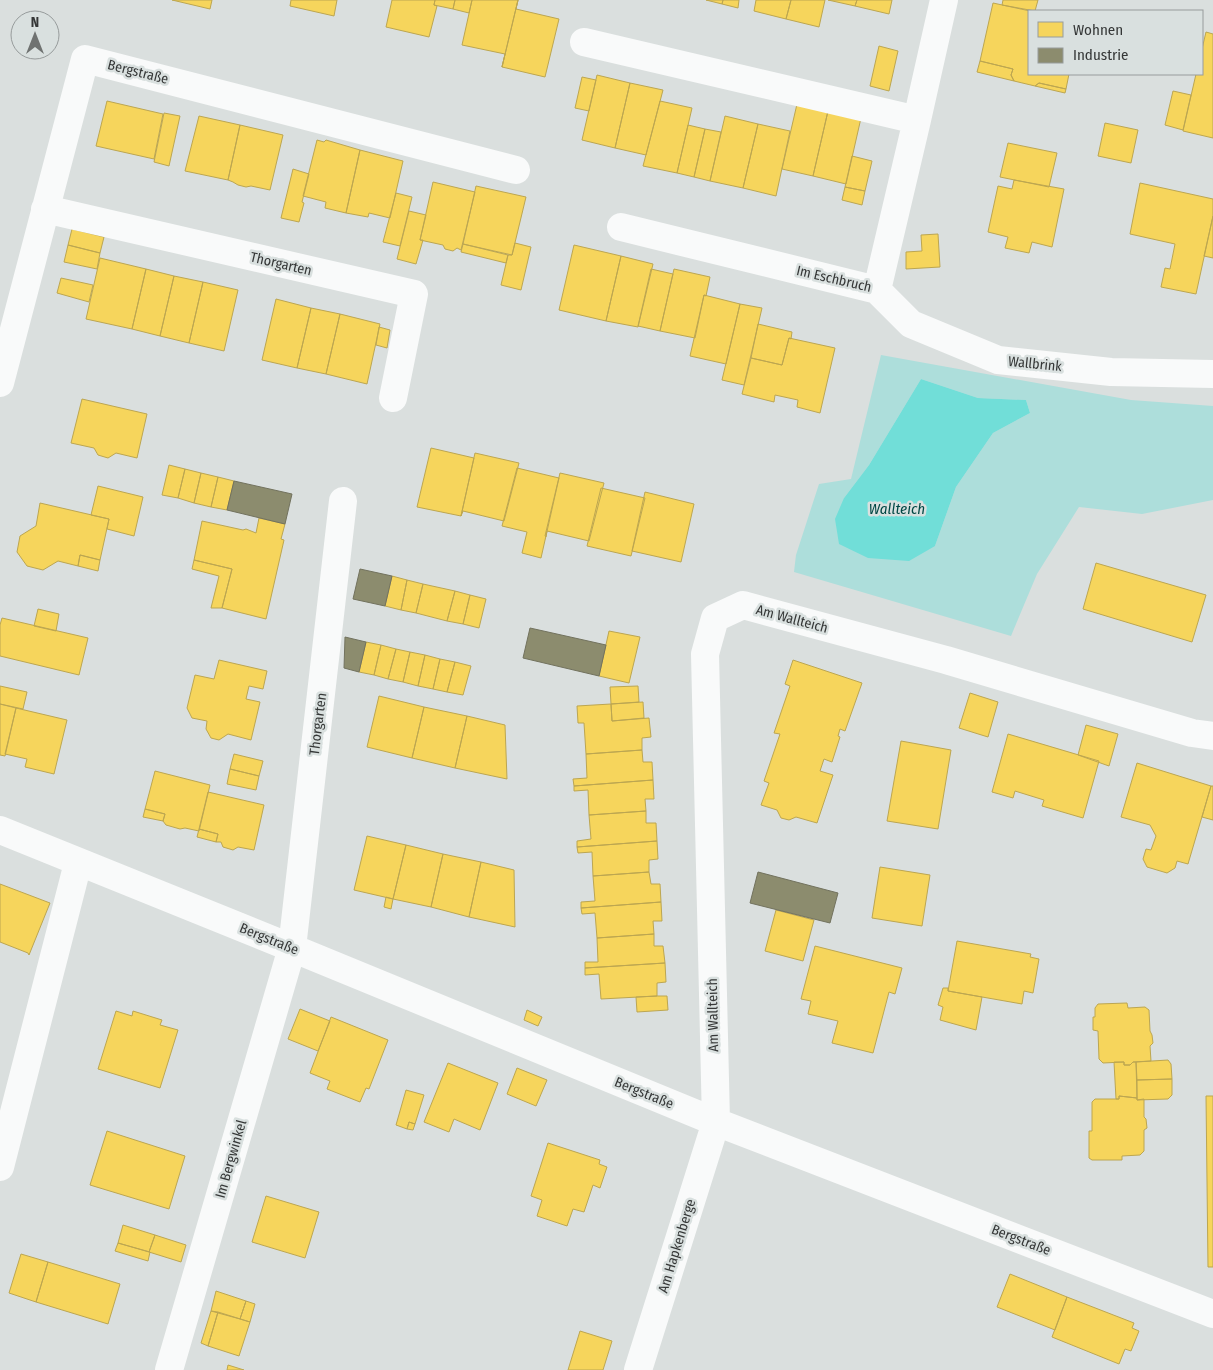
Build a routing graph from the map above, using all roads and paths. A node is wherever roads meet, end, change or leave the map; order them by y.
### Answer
1 (944, 0) edge
2 (584, 42) dead end
3 (916, 120) junction
4 (516, 170) dead end
5 (45, 210) junction
6 (621, 227) dead end
7 (877, 290) junction
8 (1213, 374) edge
9 (0, 383) edge
10 (393, 398) dead end
11 (344, 501) dead end
12 (1213, 736) edge
13 (0, 830) edge
14 (78, 863) junction
15 (292, 948) junction
16 (716, 1122) junction
17 (0, 1167) edge
18 (1213, 1314) edge
19 (169, 1370) edge
20 (638, 1370) edge

1 - 3 street, Im Eschbruch
2 - 3 street
3 - 7 street, Im Eschbruch
4 - 5 street, Bergstraße
5 - 9 street, Bergstraße
5 - 10 street, Thorgarten
6 - 7 street, Im Eschbruch
7 - 8 street, Wallbrink
11 - 15 street, Thorgarten
12 - 16 street, Am Wallteich
13 - 14 street, Bergstraße
14 - 15 street, Bergstraße
14 - 17 street
15 - 16 street, Bergstraße
15 - 19 street, Im Bergwinkel
16 - 18 street, Bergstraße
16 - 20 street, Am Hapkenberge

